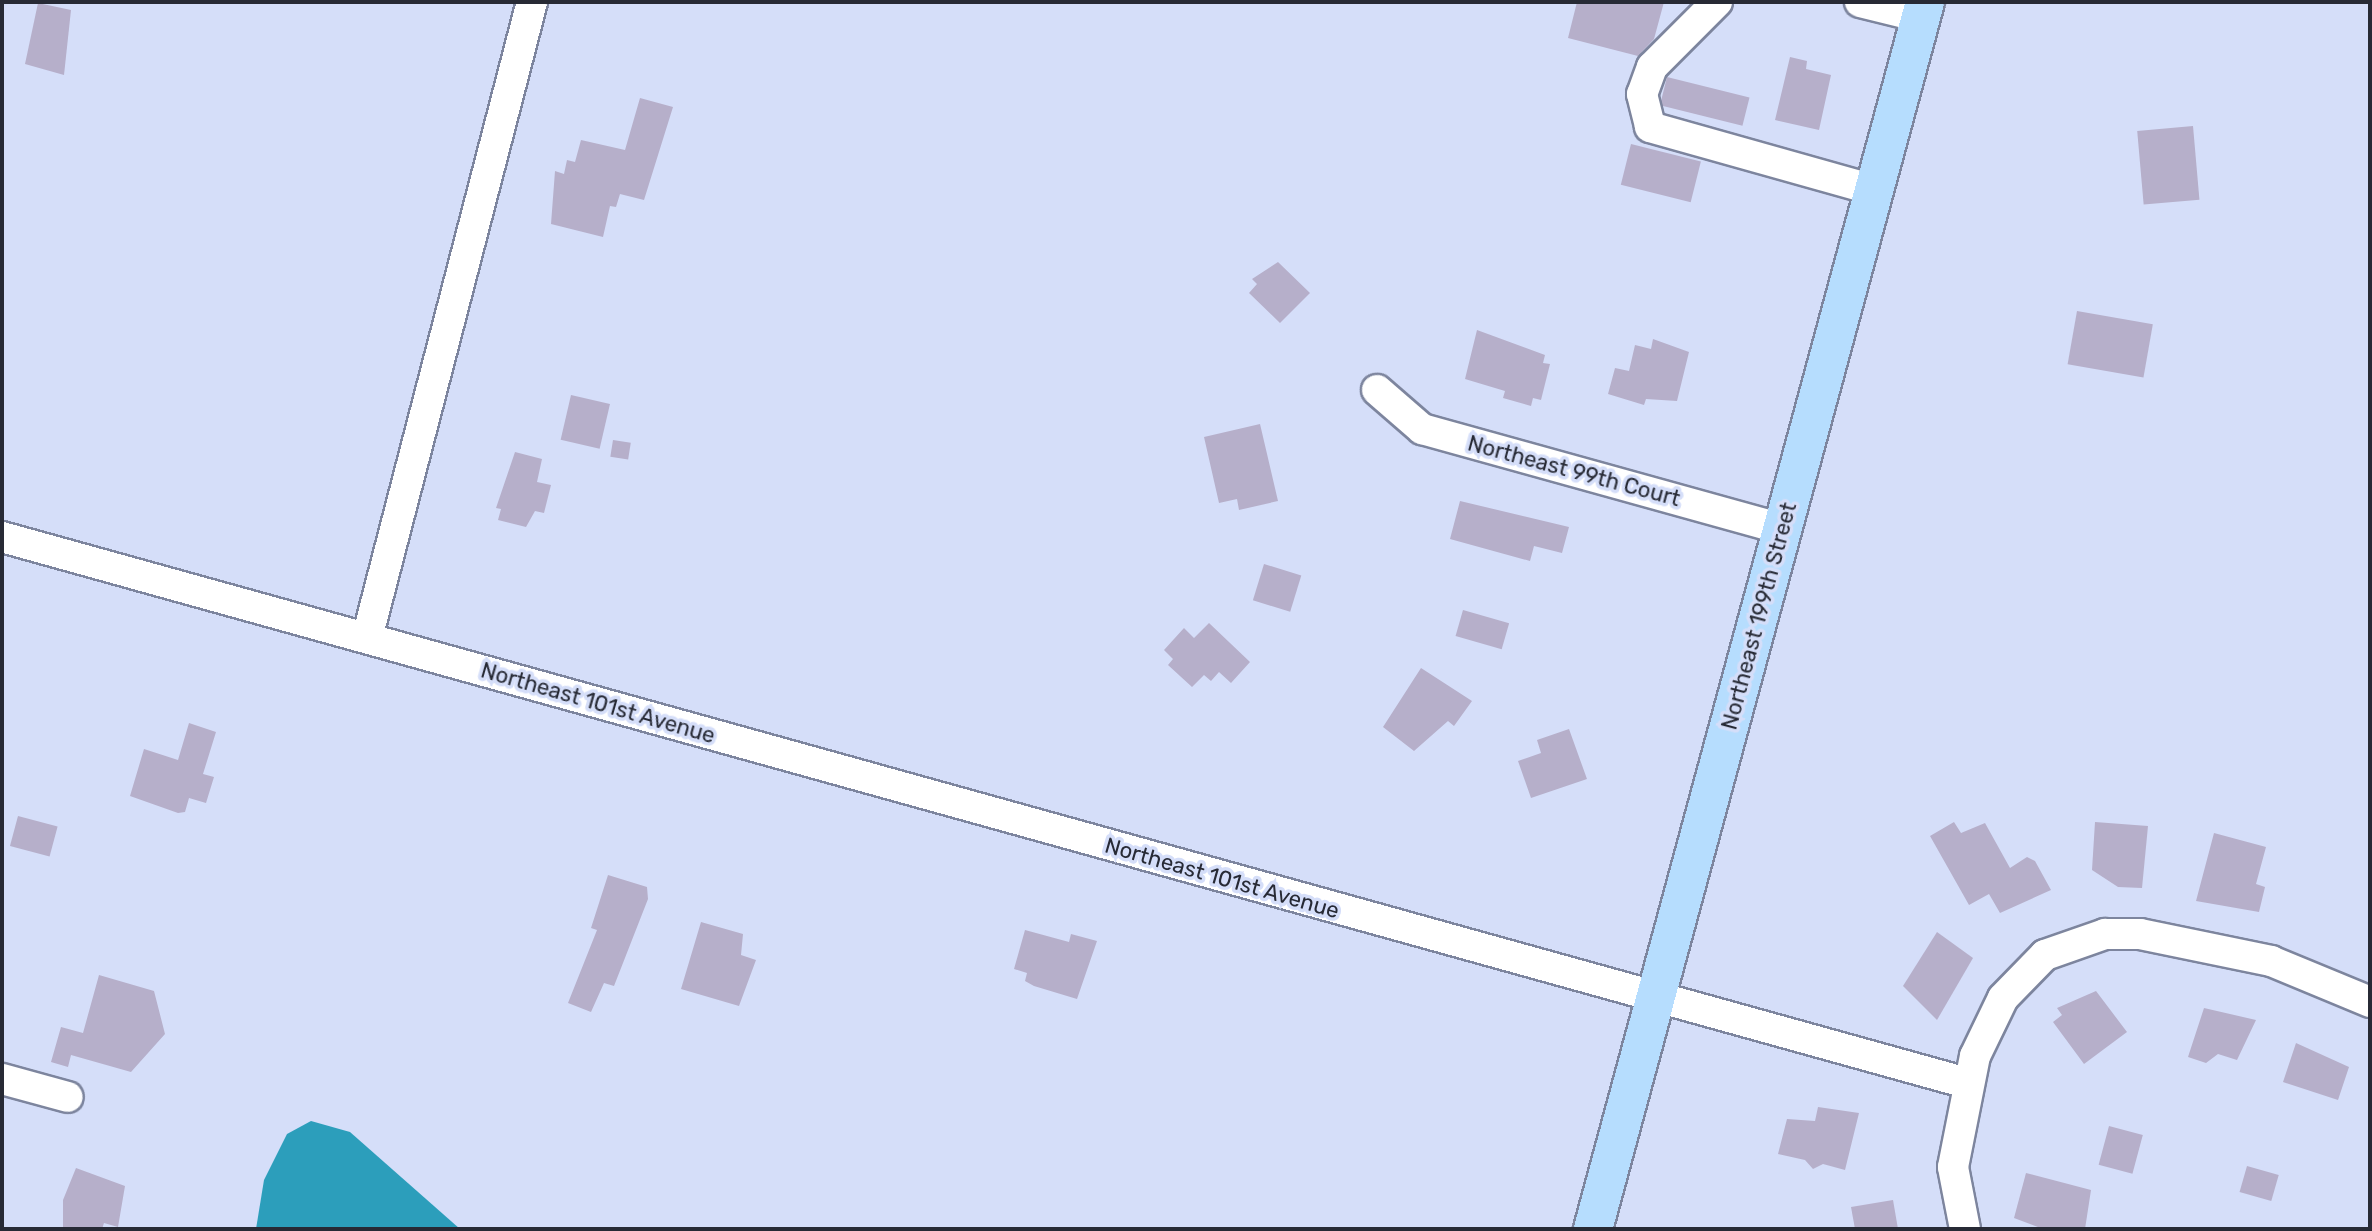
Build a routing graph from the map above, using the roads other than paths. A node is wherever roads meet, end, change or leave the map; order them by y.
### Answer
1 (532, 2) edge
2 (1717, 2) edge
3 (1860, 2) edge
4 (1923, 10) edge
5 (1874, 190) junction
6 (1377, 390) dead end
7 (1783, 529) junction
8 (2, 537) edge
9 (367, 638) junction
10 (1655, 1000) junction
11 (2370, 1002) edge
12 (2, 1079) edge
13 (1967, 1083) junction
14 (68, 1097) dead end
15 (1593, 1229) edge
16 (1965, 1229) edge

1 - 9 street
2 - 5 street
3 - 4 street
4 - 5 main road, Northeast 199th Street
5 - 7 main road, Northeast 199th Street
6 - 7 street, Northeast 99th Court
7 - 10 main road, Northeast 199th Street
8 - 9 street, Northeast 101st Avenue
9 - 10 street, Northeast 101st Avenue
10 - 13 street, Northeast 101st Avenue
10 - 15 main road, Northeast 199th Street
11 - 13 street
12 - 14 street
13 - 16 street

